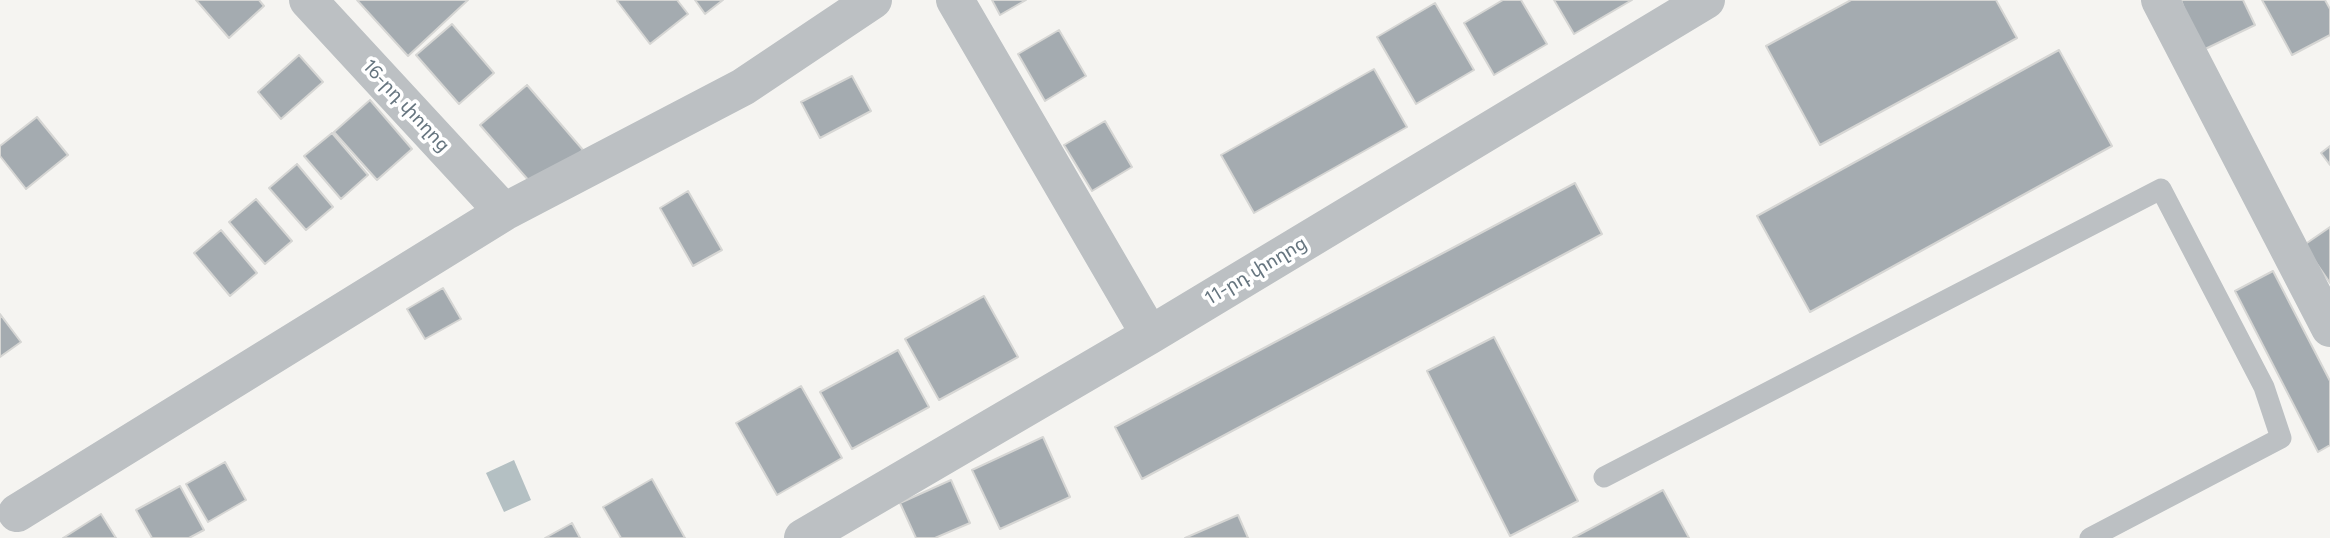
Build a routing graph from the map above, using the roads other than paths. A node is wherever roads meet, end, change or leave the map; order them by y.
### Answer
1 (308, 0) edge
2 (873, 0) edge
3 (956, 0) edge
4 (1706, 0) edge
5 (2160, 0) edge
6 (504, 212) junction
7 (2330, 328) edge
8 (1150, 335) junction
9 (1604, 477) dead end
10 (8, 513) edge
11 (803, 538) edge
12 (2090, 538) edge

1 - 6 street, 16-րդ փողոց
2 - 6 street
3 - 8 street
4 - 8 street, 11-րդ փողոց
5 - 7 street
6 - 10 street
8 - 11 street, 11-րդ փողոց
9 - 12 lane

